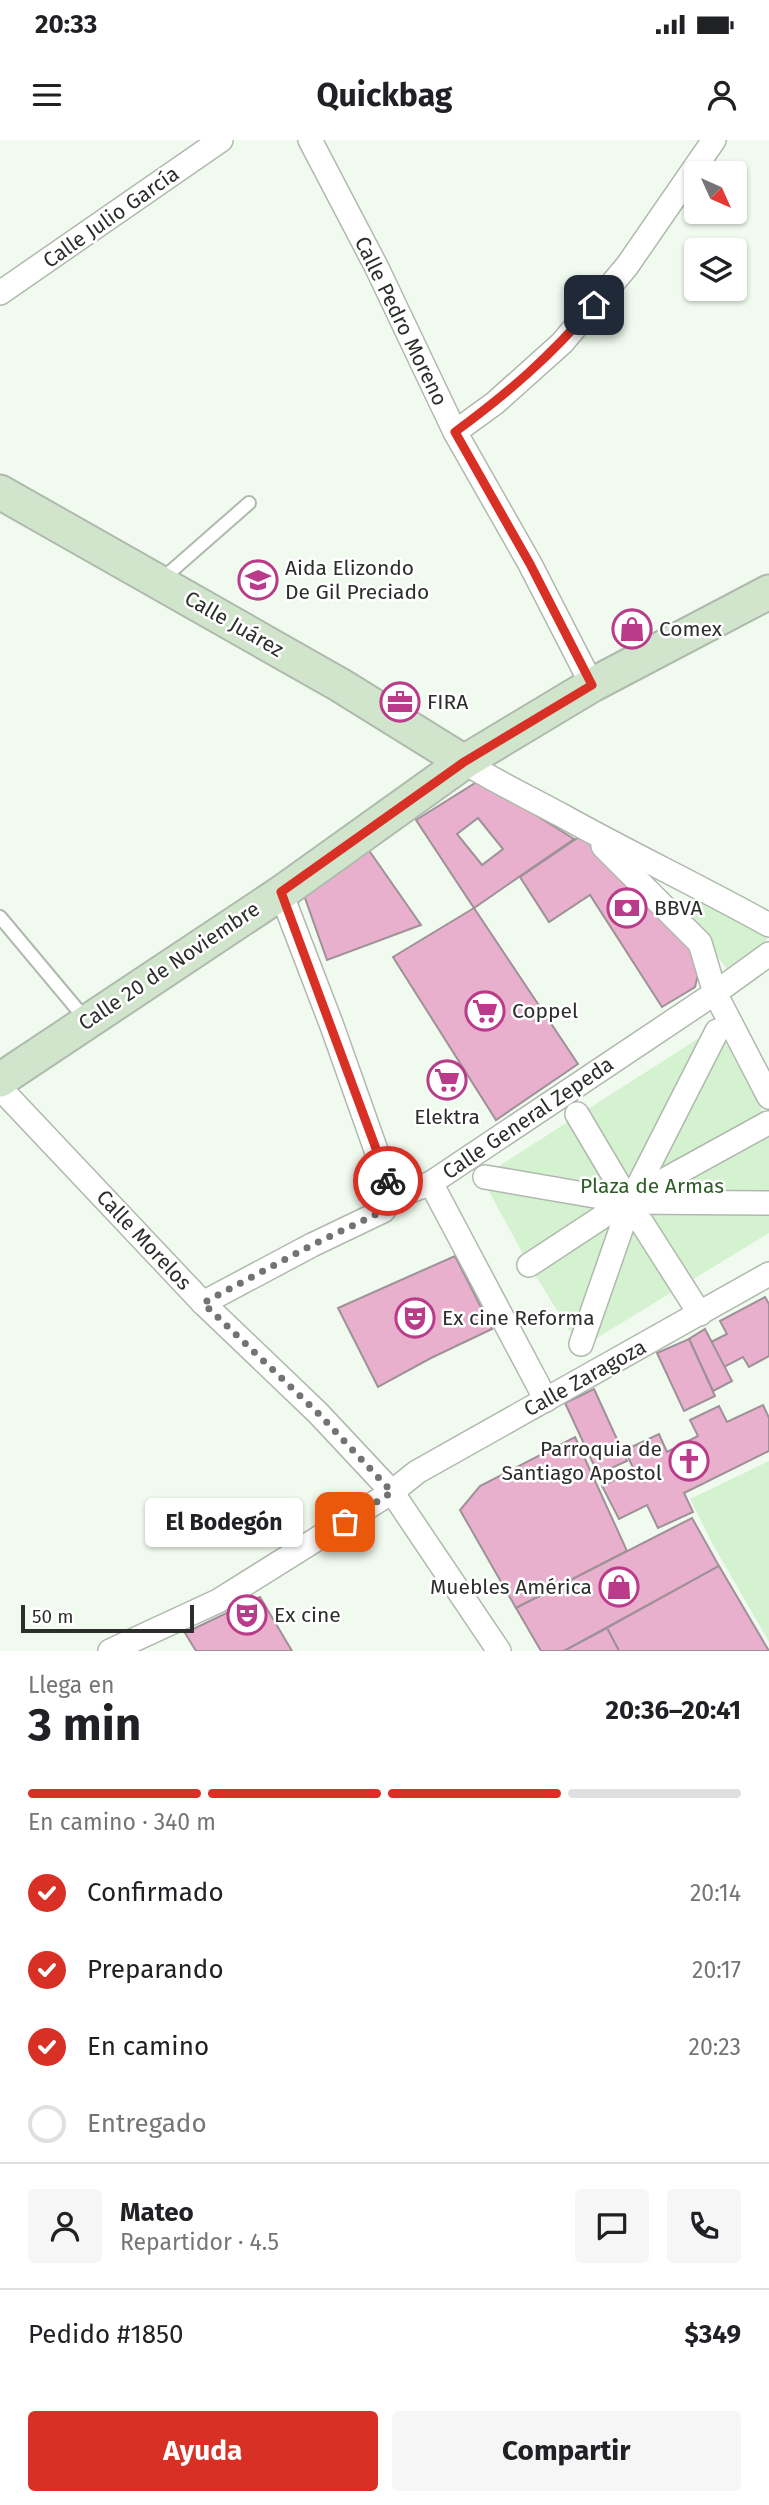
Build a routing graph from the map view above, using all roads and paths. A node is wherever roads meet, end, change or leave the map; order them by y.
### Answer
1 (221, 140) edge
2 (310, 140) edge
3 (714, 140) edge
4 (0, 293) edge
5 (455, 432) junction
6 (0, 492) edge
7 (249, 503) dead end
8 (160, 582) junction
9 (769, 592) edge
10 (592, 685) junction
11 (464, 762) junction
12 (589, 831) junction
13 (281, 892) junction
14 (0, 917) edge
15 (769, 925) edge
16 (769, 954) edge
17 (715, 993) junction
18 (87, 1021) junction
19 (717, 1031) dead end
20 (0, 1080) edge
21 (0, 1088) edge
22 (769, 1097) edge
23 (577, 1114) dead end
24 (768, 1123) edge
25 (485, 1177) dead end
26 (431, 1183) junction
27 (393, 1198) junction
28 (629, 1200) junction
29 (769, 1203) edge
30 (642, 1223) dead end
31 (529, 1265) dead end
32 (767, 1277) edge
33 (203, 1303) junction
34 (700, 1314) junction
35 (581, 1344) dead end
36 (546, 1400) junction
37 (392, 1492) junction
38 (110, 1651) edge
39 (499, 1651) edge

1 - 4 street, Calle Julio García
2 - 5 street, Calle Pedro Moreno
3 - 5 street
5 - 10 street, Calle Pedro Moreno
6 - 8 street, Calle Juárez
7 - 8 lane
8 - 11 street, Calle Juárez
9 - 10 street, Calle 20 de Noviembre
10 - 11 street, Calle 20 de Noviembre
11 - 12 street
11 - 13 street, Calle 20 de Noviembre
12 - 15 street
12 - 17 street
13 - 18 street, Calle 20 de Noviembre
13 - 27 street
14 - 18 lane
16 - 17 street, Calle General Zepeda
17 - 22 street
17 - 26 street, Calle General Zepeda
18 - 20 street, Calle 20 de Noviembre
19 - 28 street
21 - 33 street, Calle Morelos
23 - 28 street
24 - 28 street
25 - 28 street
26 - 27 street, Calle General Zepeda
26 - 36 street
27 - 33 street, Calle General Zepeda
28 - 29 street
28 - 31 street
28 - 35 street
30 - 34 street
32 - 34 street, Calle Zaragoza
33 - 37 street, Calle Morelos
34 - 36 street, Calle Zaragoza
36 - 37 street, Calle Zaragoza
37 - 38 street, Calle Zaragoza
37 - 39 street, Calle Morelos

